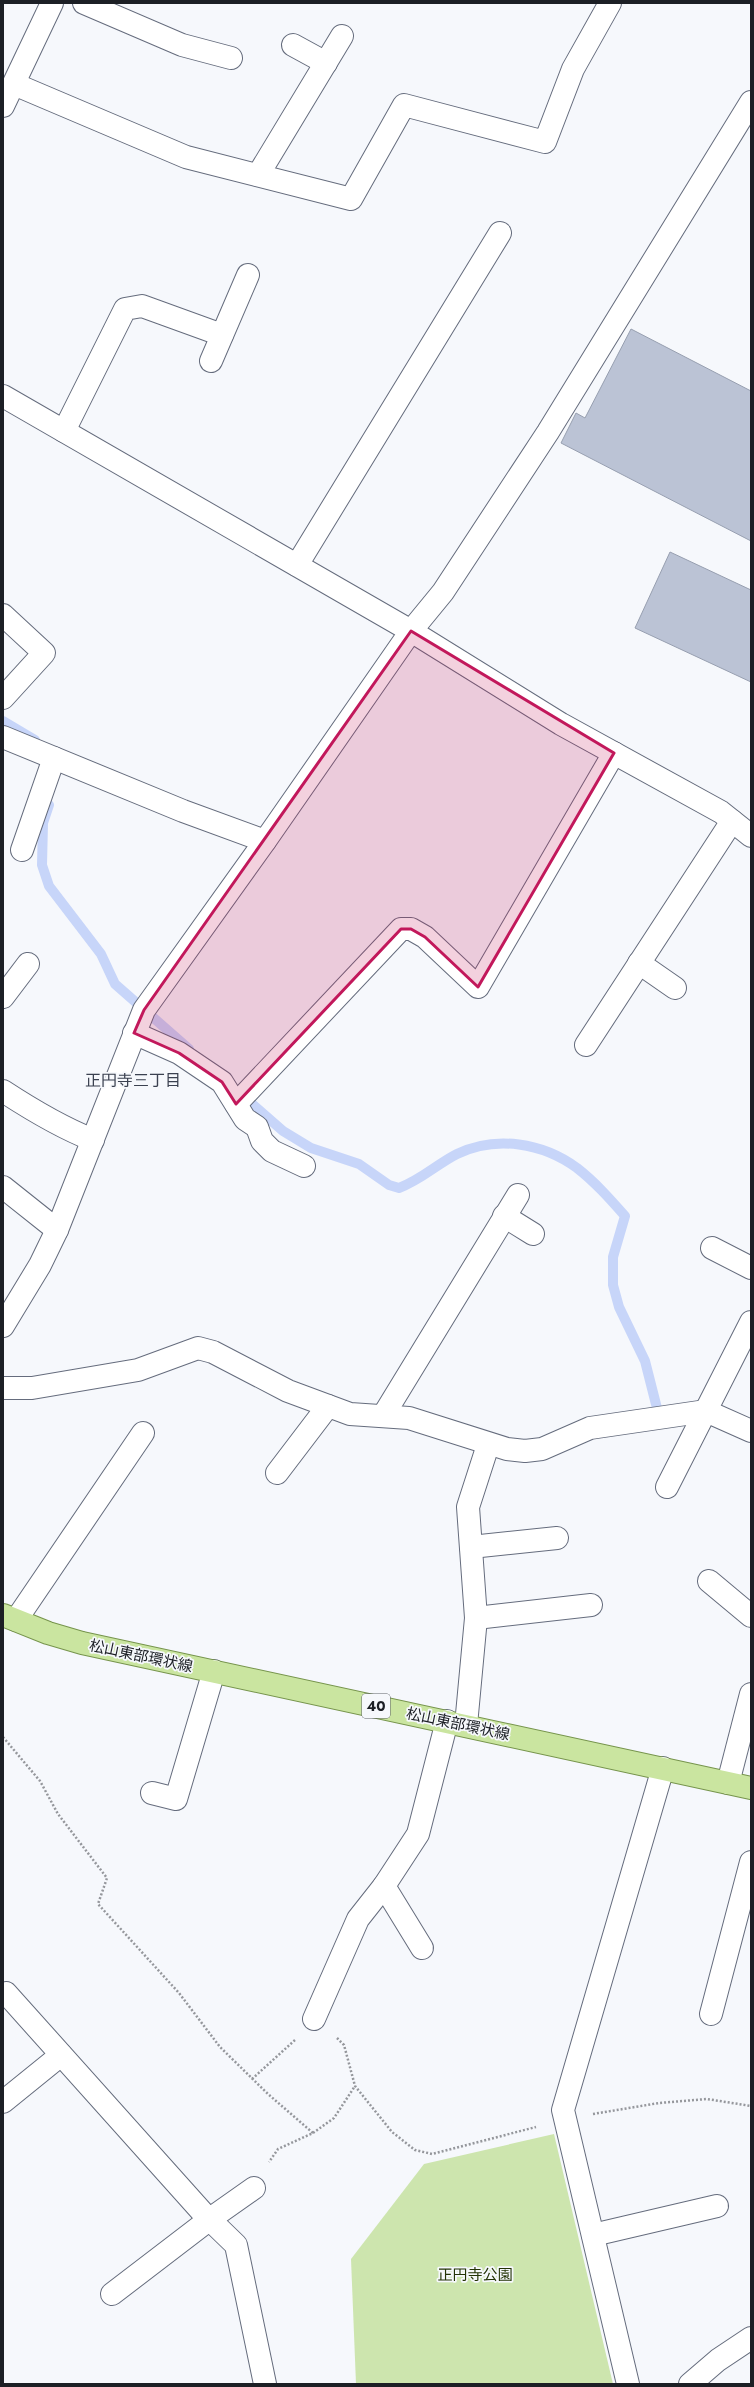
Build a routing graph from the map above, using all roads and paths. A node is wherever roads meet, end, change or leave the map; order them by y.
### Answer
1 (52, 3) edge
2 (84, 3) edge
3 (610, 3) edge
4 (342, 36) dead end
5 (293, 45) dead end
6 (231, 58) dead end
7 (326, 63) junction
8 (14, 84) junction
9 (751, 102) edge
10 (3, 106) edge
11 (258, 174) junction
12 (500, 232) dead end
13 (248, 276) dead end
14 (222, 335) junction
15 (211, 361) dead end
16 (3, 396) edge
17 (64, 431) junction
18 (297, 565) junction
19 (3, 615) edge
20 (411, 631) junction
21 (3, 698) edge
22 (3, 737) edge
23 (614, 753) junction
24 (54, 758) junction
25 (732, 821) junction
26 (751, 836) edge
27 (265, 842) junction
28 (22, 850) dead end
29 (639, 963) junction
30 (28, 964) dead end
31 (675, 988) dead end
32 (3, 997) edge
33 (134, 1033) junction
34 (586, 1045) dead end
35 (3, 1091) edge
36 (236, 1104) junction
37 (93, 1140) junction
38 (304, 1166) dead end
39 (3, 1187) edge
40 (518, 1194) dead end
41 (504, 1216) junction
42 (57, 1230) junction
43 (532, 1234) dead end
44 (712, 1248) dead end
45 (751, 1268) edge
46 (751, 1322) edge
47 (3, 1326) edge
48 (3, 1388) edge
49 (328, 1406) junction
50 (706, 1411) junction
51 (383, 1416) junction
52 (751, 1431) edge
53 (142, 1433) dead end
54 (488, 1445) junction
55 (276, 1473) dead end
56 (667, 1487) dead end
57 (557, 1538) dead end
58 (471, 1546) junction
59 (709, 1581) dead end
60 (591, 1605) dead end
61 (751, 1616) edge
62 (9, 1618) edge
63 (476, 1618) junction
64 (214, 1671) junction
65 (751, 1694) edge
66 (456, 1723) junction
67 (3, 1737) edge
68 (663, 1768) junction
69 (728, 1783) junction
70 (751, 1788) edge
71 (152, 1793) dead end
72 (751, 1862) edge
73 (384, 1886) junction
74 (422, 1948) dead end
75 (6, 1993) dead end
76 (711, 2014) dead end
77 (314, 2019) junction
78 (61, 2055) junction
79 (252, 2079) junction
80 (355, 2086) junction
81 (3, 2102) edge
82 (751, 2106) edge
83 (565, 2119) junction
84 (313, 2133) junction
85 (254, 2188) joint
86 (717, 2206) dead end
87 (210, 2219) junction
88 (593, 2235) junction
89 (112, 2294) dead end
90 (751, 2338) edge
91 (265, 2384) edge
92 (628, 2384) edge
93 (690, 2384) edge

1 - 8 street
2 - 6 street
3 - 11 street
4 - 7 street
5 - 7 street
7 - 11 street
8 - 10 street
8 - 11 street
9 - 20 street
12 - 18 street
13 - 14 street
14 - 15 street
14 - 17 street
16 - 17 street
17 - 18 street
18 - 20 street
19 - 21 street
20 - 23 street
20 - 27 street
22 - 24 street
23 - 25 street
23 - 36 street
24 - 27 street
24 - 28 street
25 - 26 street
25 - 29 street
27 - 33 street
29 - 31 street
29 - 34 street
30 - 32 street
33 - 36 street
33 - 37 street
35 - 37 street
36 - 38 street
37 - 42 street
39 - 42 street
40 - 41 street
41 - 43 street
41 - 51 street
42 - 47 street
44 - 45 street
46 - 50 street
48 - 49 street
49 - 51 street
49 - 55 street
50 - 52 street
50 - 54 street
50 - 56 street
51 - 54 street
53 - 62 street
54 - 58 street
57 - 58 street
58 - 63 street
59 - 61 street
60 - 63 street
62 - 64 main road, 松山東部環状線 / 40
63 - 66 street
64 - 66 main road, 松山東部環状線 / 40
64 - 71 street
65 - 69 street
66 - 68 main road, 松山東部環状線 / 40
66 - 73 street
67 - 79 path
68 - 69 main road, 松山東部環状線 / 40
68 - 83 street
69 - 70 main road, 松山東部環状線 / 40
72 - 76 street
73 - 74 street
73 - 77 street
75 - 78 street
77 - 79 path
77 - 80 path
78 - 81 street
78 - 87 street
79 - 84 path
80 - 83 path
80 - 84 path
82 - 83 path
83 - 88 street
84 - 85 path
85 - 87 street
86 - 88 street
87 - 89 street
87 - 91 street
88 - 92 street
90 - 93 street

